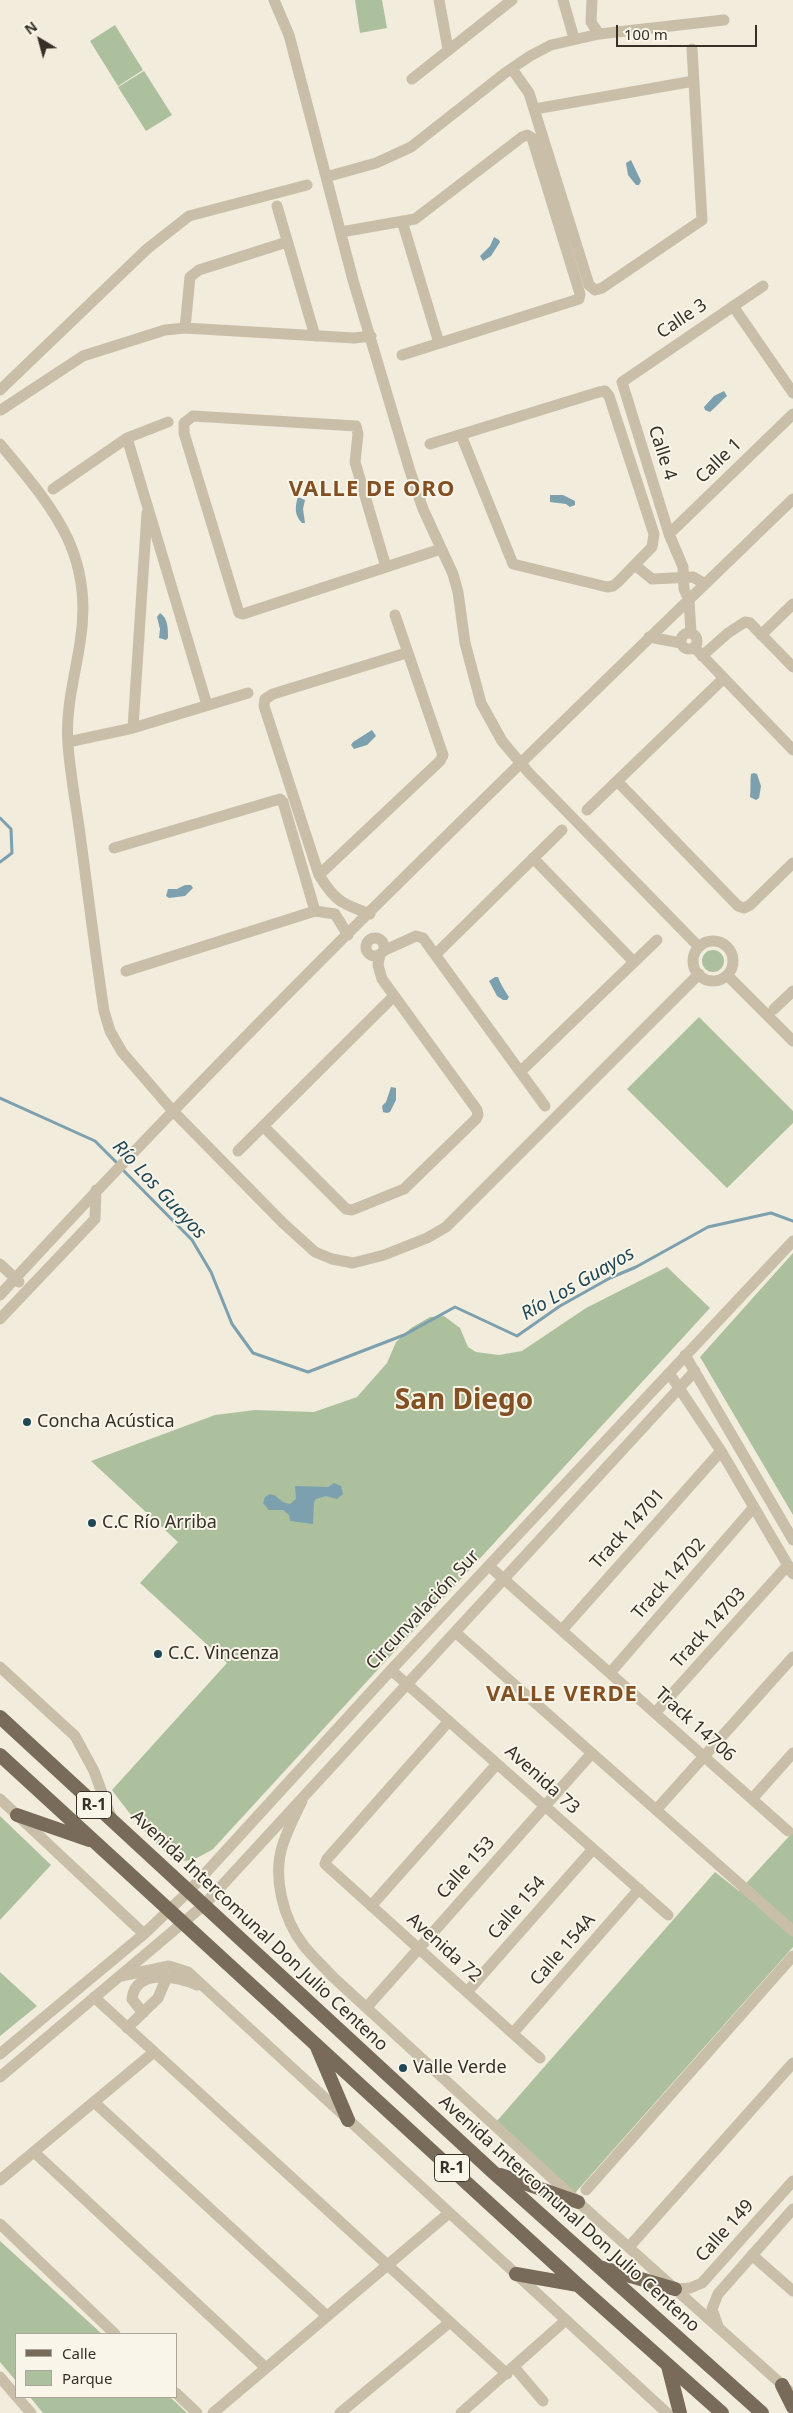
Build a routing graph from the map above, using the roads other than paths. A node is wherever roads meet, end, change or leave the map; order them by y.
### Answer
1 (274, 0) edge
2 (439, 0) edge
3 (512, 0) edge
4 (563, 0) edge
5 (592, 0) edge
6 (724, 20) dead end
7 (599, 34) junction
8 (574, 38) junction
9 (448, 49) junction
10 (692, 49) dead end
11 (512, 69) junction
12 (412, 79) dead end
13 (694, 81) junction
14 (535, 109) junction
15 (326, 177) junction
16 (307, 185) dead end
17 (276, 206) dead end
18 (402, 221) junction
19 (341, 232) junction
20 (287, 242) junction
21 (762, 286) dead end
22 (733, 306) junction
23 (185, 328) junction
24 (315, 336) junction
25 (371, 336) junction
26 (439, 343) junction
27 (402, 355) dead end
28 (622, 382) joint
29 (0, 390) edge
30 (793, 393) edge
31 (1, 410) dead end
32 (793, 414) edge
33 (168, 422) dead end
34 (461, 434) junction
35 (127, 438) junction
36 (0, 444) edge
37 (430, 444) dead end
38 (53, 489) dead end
39 (793, 498) edge
40 (148, 506) junction
41 (669, 534) junction
42 (441, 549) junction
43 (386, 566) junction
44 (636, 566) junction
45 (685, 579) junction
46 (705, 584) junction
47 (689, 600) junction
48 (793, 604) edge
49 (395, 615) dead end
50 (691, 633) junction
51 (761, 635) junction
52 (649, 637) junction
53 (681, 642) junction
54 (694, 647) junction
55 (406, 653) junction
56 (702, 656) junction
57 (793, 667) edge
58 (723, 678) junction
59 (248, 693) dead end
60 (207, 705) junction
61 (132, 728) junction
62 (68, 742) junction
63 (793, 750) edge
64 (521, 764) junction
65 (617, 781) junction
66 (586, 810) dead end
67 (562, 830) dead end
68 (114, 848) dead end
69 (533, 858) junction
70 (793, 863) edge
71 (319, 875) junction
72 (339, 909) junction
73 (315, 911) junction
74 (370, 914) junction
75 (352, 931) junction
76 (657, 940) dead end
77 (699, 947) junction
78 (381, 952) junction
79 (436, 954) junction
80 (634, 962) junction
81 (126, 971) dead end
82 (699, 974) junction
83 (727, 975) junction
84 (793, 991) edge
85 (394, 996) junction
86 (774, 1009) dead end
87 (793, 1041) edge
88 (521, 1071) junction
89 (545, 1106) dead end
90 (172, 1110) junction
91 (263, 1126) junction
92 (238, 1151) dead end
93 (96, 1190) junction
94 (793, 1241) edge
95 (0, 1264) edge
96 (15, 1278) junction
97 (28, 1290) junction
98 (1, 1292) edge
99 (15, 1303) junction
100 (0, 1320) edge
101 (685, 1355) junction
102 (695, 1371) junction
103 (669, 1373) junction
104 (680, 1387) junction
105 (720, 1452) junction
106 (754, 1507) junction
107 (793, 1540) edge
108 (489, 1566) junction
109 (791, 1570) edge
110 (503, 1578) junction
111 (562, 1630) junction
112 (455, 1632) junction
113 (793, 1657) edge
114 (0, 1667) edge
115 (391, 1670) junction
116 (610, 1673) junction
117 (406, 1683) junction
118 (655, 1713) junction
119 (0, 1717) edge
120 (449, 1721) junction
121 (592, 1753) junction
122 (793, 1753) edge
123 (0, 1755) edge
124 (704, 1757) junction
125 (497, 1764) junction
126 (305, 1793) junction
127 (752, 1799) junction
128 (0, 1800) edge
129 (545, 1806) junction
130 (656, 1810) junction
131 (17, 1815) junction
132 (112, 1822) junction
133 (788, 1831) dead end
134 (95, 1842) junction
135 (593, 1849) junction
136 (639, 1890) junction
137 (189, 1892) junction
138 (204, 1905) junction
139 (371, 1906) junction
140 (169, 1910) junction
141 (668, 1916) dead end
142 (182, 1923) junction
143 (793, 1930) edge
144 (144, 1934) junction
145 (418, 1948) junction
146 (793, 1956) edge
147 (121, 1976) junction
148 (167, 1977) junction
149 (206, 1989) junction
150 (134, 1990) junction
151 (467, 1992) junction
152 (94, 1997) junction
153 (367, 2007) junction
154 (143, 2013) junction
155 (127, 2028) junction
156 (513, 2033) junction
157 (315, 2042) junction
158 (154, 2052) junction
159 (0, 2054) edge
160 (540, 2058) dead end
161 (793, 2063) edge
162 (0, 2077) edge
163 (94, 2102) junction
164 (348, 2120) junction
165 (34, 2152) junction
166 (493, 2172) junction
167 (0, 2180) edge
168 (793, 2181) edge
169 (586, 2190) dead end
170 (578, 2202) junction
171 (793, 2209) edge
172 (449, 2213) junction
173 (0, 2224) edge
174 (629, 2247) junction
175 (752, 2255) junction
176 (387, 2265) junction
177 (598, 2266) junction
178 (516, 2274) junction
179 (578, 2285) junction
180 (675, 2289) junction
181 (793, 2291) edge
182 (327, 2316) junction
183 (566, 2320) junction
184 (450, 2322) junction
185 (719, 2328) junction
186 (114, 2333) edge
187 (668, 2366) junction
188 (266, 2368) junction
189 (511, 2371) junction
190 (0, 2377) edge
191 (788, 2389) edge
192 (15, 2394) edge
193 (178, 2395) edge
194 (19, 2398) edge
195 (543, 2400) dead end
196 (793, 2407) edge
197 (468, 2411) edge
198 (31, 2413) edge
199 (197, 2413) edge
200 (212, 2413) edge
201 (340, 2413) edge
202 (667, 2413) edge
203 (680, 2413) edge
204 (722, 2413) edge
205 (762, 2413) edge

1 - 15 street
2 - 9 street
3 - 9 street
4 - 8 street
5 - 7 street
6 - 7 street
7 - 8 street
8 - 11 street
9 - 12 street
10 - 13 street
11 - 14 street
11 - 15 street
13 - 14 street
13 - 14 street
15 - 19 street
16 - 29 street
17 - 20 street
18 - 19 street
18 - 26 street
18 - 26 street
19 - 25 street
20 - 23 street
20 - 24 street
21 - 22 street, Calle 3
22 - 28 street, Calle 3
22 - 30 street
23 - 24 street
23 - 31 street
24 - 25 street
25 - 42 street
26 - 27 street
28 - 41 street, Calle 4
32 - 41 street, Calle 1
33 - 35 street
34 - 37 street
34 - 44 street
34 - 44 street
35 - 38 street
35 - 40 street
36 - 62 street
39 - 46 street
40 - 60 street
40 - 61 street
41 - 45 street, Calle 4
42 - 43 street
42 - 64 street
43 - 43 street
44 - 45 street
45 - 46 street
45 - 47 street, Calle 4
46 - 47 street
47 - 50 street, Calle 4
47 - 52 street
48 - 51 street
49 - 55 street
50 - 53 street
50 - 54 street
51 - 56 street
51 - 57 street
52 - 53 street
52 - 64 street
53 - 54 street
54 - 56 street
55 - 71 street
55 - 71 street
56 - 58 street
58 - 63 street
58 - 65 street
59 - 60 street
60 - 61 street
61 - 62 street
62 - 90 street
64 - 74 street
64 - 77 street
65 - 66 street
65 - 70 street
67 - 69 street
68 - 73 street
69 - 79 street
69 - 80 street
71 - 72 street
72 - 73 street
72 - 74 street
72 - 75 street
73 - 81 street
74 - 75 street
75 - 78 street
75 - 90 street
76 - 80 street
77 - 82 street
77 - 83 street
78 - 79 street
78 - 85 street
79 - 88 street
80 - 88 street
82 - 83 street
82 - 90 street
83 - 87 street
84 - 86 street
85 - 91 street
85 - 91 street
88 - 89 street
90 - 93 street
91 - 92 street
93 - 96 street
93 - 97 street
94 - 101 street, Circunvalación Sur
95 - 96 street
96 - 97 street
96 - 98 street
97 - 99 street
98 - 99 street
99 - 100 street
101 - 102 street
101 - 103 street, Circunvalación Sur
102 - 104 street
102 - 107 street
103 - 104 street
103 - 108 street, Circunvalación Sur
104 - 105 street
104 - 110 street
105 - 106 street
105 - 111 street, Track 14701
106 - 109 street
106 - 116 street, Track 14702
108 - 110 street, Track 14706
108 - 115 street, Circunvalación Sur
109 - 118 street, Track 14703
110 - 111 street, Track 14706
110 - 112 street
111 - 116 street, Track 14706
112 - 117 street
112 - 121 street
113 - 124 street
114 - 132 street
115 - 117 street, Avenida 73
115 - 137 street, Circunvalación Sur
116 - 118 street, Track 14706
117 - 120 street, Avenida 73
117 - 126 street
118 - 124 street, Track 14706
119 - 132 main road, Avenida Intercomunal Don Julio Centeno / R-1
120 - 125 street, Avenida 73
120 - 139 street, Avenida 72
121 - 129 street, Calle 153
121 - 130 street
122 - 127 street
123 - 134 main road, R-1
124 - 127 street, Track 14706
124 - 130 street
125 - 129 street, Avenida 73
125 - 139 street
126 - 138 street
126 - 153 street, Avenida Intercomunal Don Julio Centeno
127 - 133 street, Track 14706
128 - 131 street
129 - 135 street, Avenida 73
129 - 145 street, Calle 153
130 - 143 street
131 - 134 main road
131 - 144 street
132 - 137 main road, Avenida Intercomunal Don Julio Centeno / R-1
134 - 140 main road, R-1
135 - 136 street, Avenida 73
135 - 151 street, Calle 154
136 - 141 street, Avenida 73
136 - 156 street, Calle 154A
137 - 138 main road, Avenida Intercomunal Don Julio Centeno / R-1
137 - 140 street, Circunvalación Sur
138 - 142 street
138 - 166 main road, Avenida Intercomunal Don Julio Centeno / R-1
139 - 145 street, Avenida 72
140 - 142 main road, R-1
140 - 144 street, Circunvalación Sur
142 - 147 street
142 - 157 main road, R-1
144 - 159 street, Circunvalación Sur
145 - 151 street, Avenida 72
145 - 153 street, Calle 153
146 - 169 street
147 - 149 street
147 - 150 street
147 - 152 street
148 - 149 street
148 - 150 street
148 - 154 street
149 - 164 street
150 - 154 street
151 - 156 street, Avenida 72
152 - 155 street
152 - 162 street
153 - 170 street, Avenida Intercomunal Don Julio Centeno
154 - 155 street
155 - 158 street
156 - 160 street, Avenida 72
157 - 164 main road
157 - 179 main road, R-1
158 - 163 street
158 - 176 street
161 - 174 street
163 - 165 street
163 - 182 street
164 - 172 street
165 - 167 street
165 - 188 street
166 - 170 main road
166 - 177 main road, Avenida Intercomunal Don Julio Centeno / R-1
168 - 180 street, Calle 149
170 - 174 street, Avenida Intercomunal Don Julio Centeno
171 - 175 street, Calle 149
172 - 176 street
172 - 178 street
173 - 186 street
174 - 180 street, Avenida Intercomunal Don Julio Centeno
175 - 181 street
175 - 185 street, Calle 149
176 - 182 street
176 - 184 street
177 - 180 main road
177 - 205 main road, Avenida Intercomunal Don Julio Centeno / R-1
178 - 179 main road
178 - 183 street
179 - 187 main road, R-1
180 - 185 street, Avenida Intercomunal Don Julio Centeno
182 - 188 street
183 - 189 street
183 - 202 street
184 - 189 street
184 - 201 street
185 - 191 street, Avenida Intercomunal Don Julio Centeno
187 - 203 main road
187 - 204 main road, R-1
188 - 200 street
189 - 195 street
189 - 197 street
190 - 192 street
191 - 196 main road
193 - 199 street
194 - 198 street

